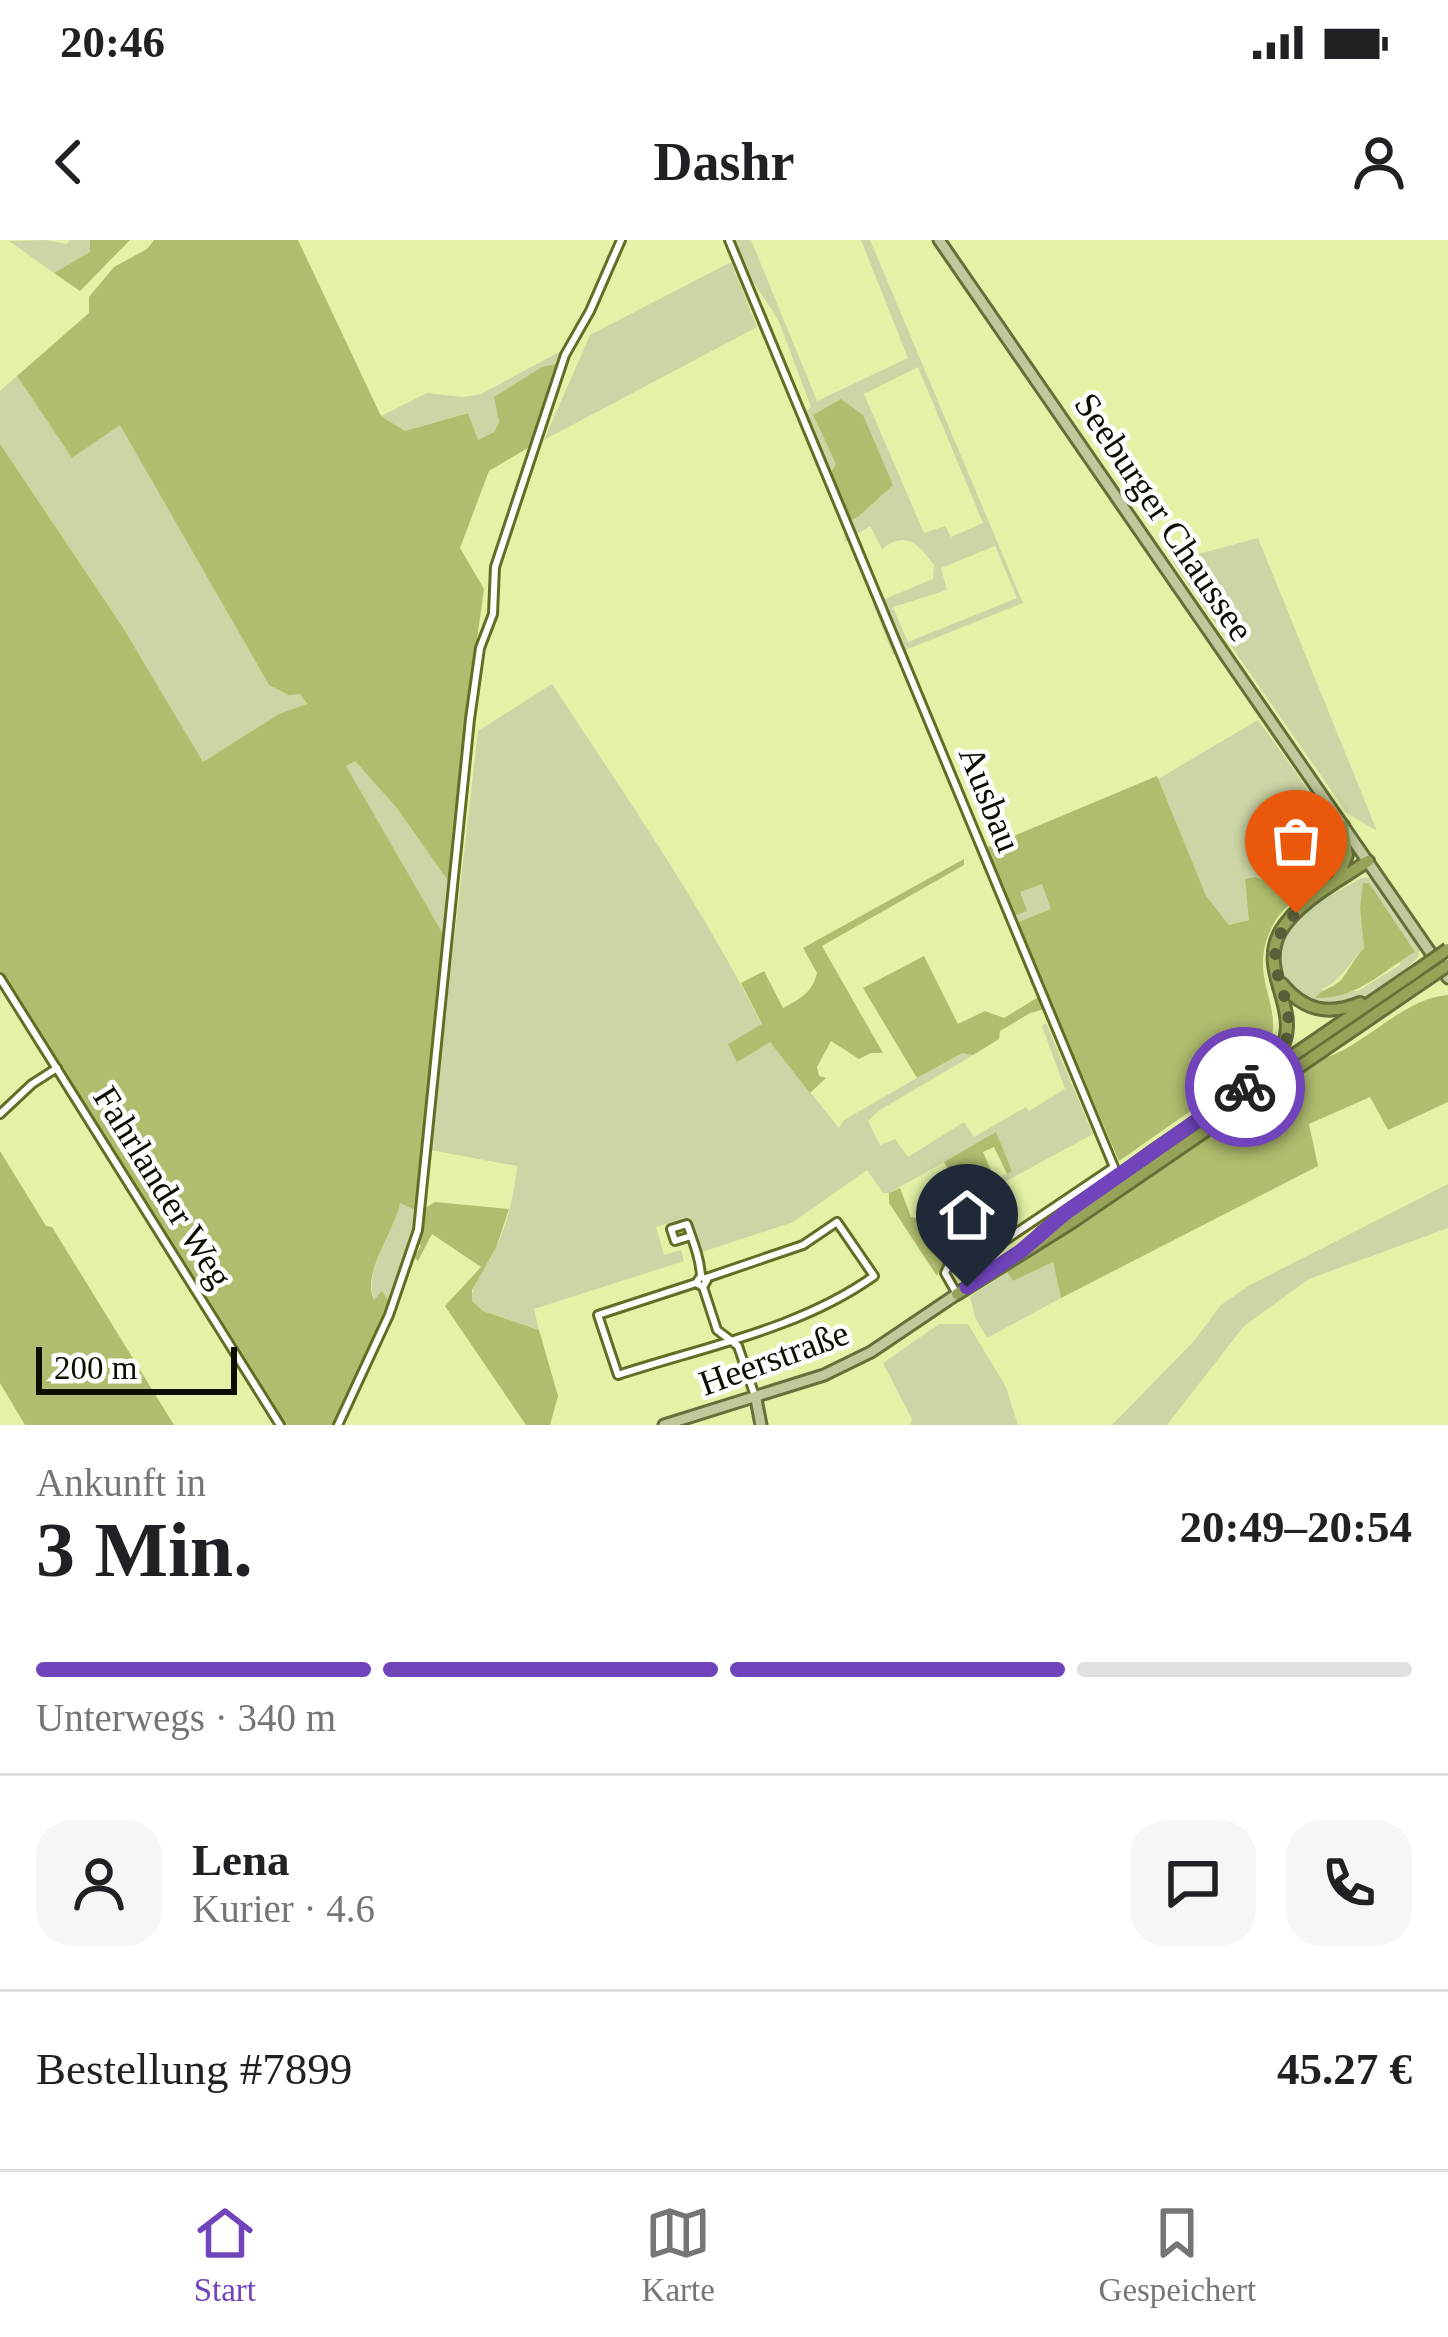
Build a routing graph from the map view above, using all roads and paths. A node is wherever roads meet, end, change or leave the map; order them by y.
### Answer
1 (621, 240) edge
2 (729, 240) edge
3 (939, 240) edge
4 (1343, 826) junction
5 (1368, 861) junction
6 (1331, 887) junction
7 (1448, 950) edge
8 (1448, 965) edge
9 (1422, 975) junction
10 (1277, 976) junction
11 (0, 978) edge
12 (1448, 978) edge
13 (1396, 986) junction
14 (57, 1068) junction
15 (1234, 1096) junction
16 (0, 1114) edge
17 (691, 1236) dead end
18 (1021, 1251) junction
19 (702, 1281) junction
20 (957, 1294) junction
21 (730, 1339) junction
22 (756, 1399) junction
23 (690, 1421) edge
24 (280, 1425) edge
25 (338, 1425) edge
26 (664, 1425) edge
27 (761, 1425) edge

1 - 25 street
2 - 20 street, Ausbau
3 - 4 main road, Seeburger Chaussee
4 - 5 main road, Seeburger Chaussee
4 - 6 highway
5 - 6 highway
5 - 12 main road, Seeburger Chaussee
6 - 10 highway
7 - 9 highway, bridge
8 - 9 highway, bridge
9 - 13 highway
9 - 18 highway
10 - 13 highway
10 - 15 highway
11 - 14 street, Fahrlander Weg
13 - 15 highway
14 - 16 street
14 - 24 street, Fahrlander Weg
15 - 18 highway
17 - 19 street
18 - 20 highway
19 - 21 street
19 - 21 street
19 - 21 street
20 - 22 main road, Heerstraße
21 - 22 street
22 - 23 main road, Heerstraße
22 - 27 main road
23 - 26 main road, Heerstraße

